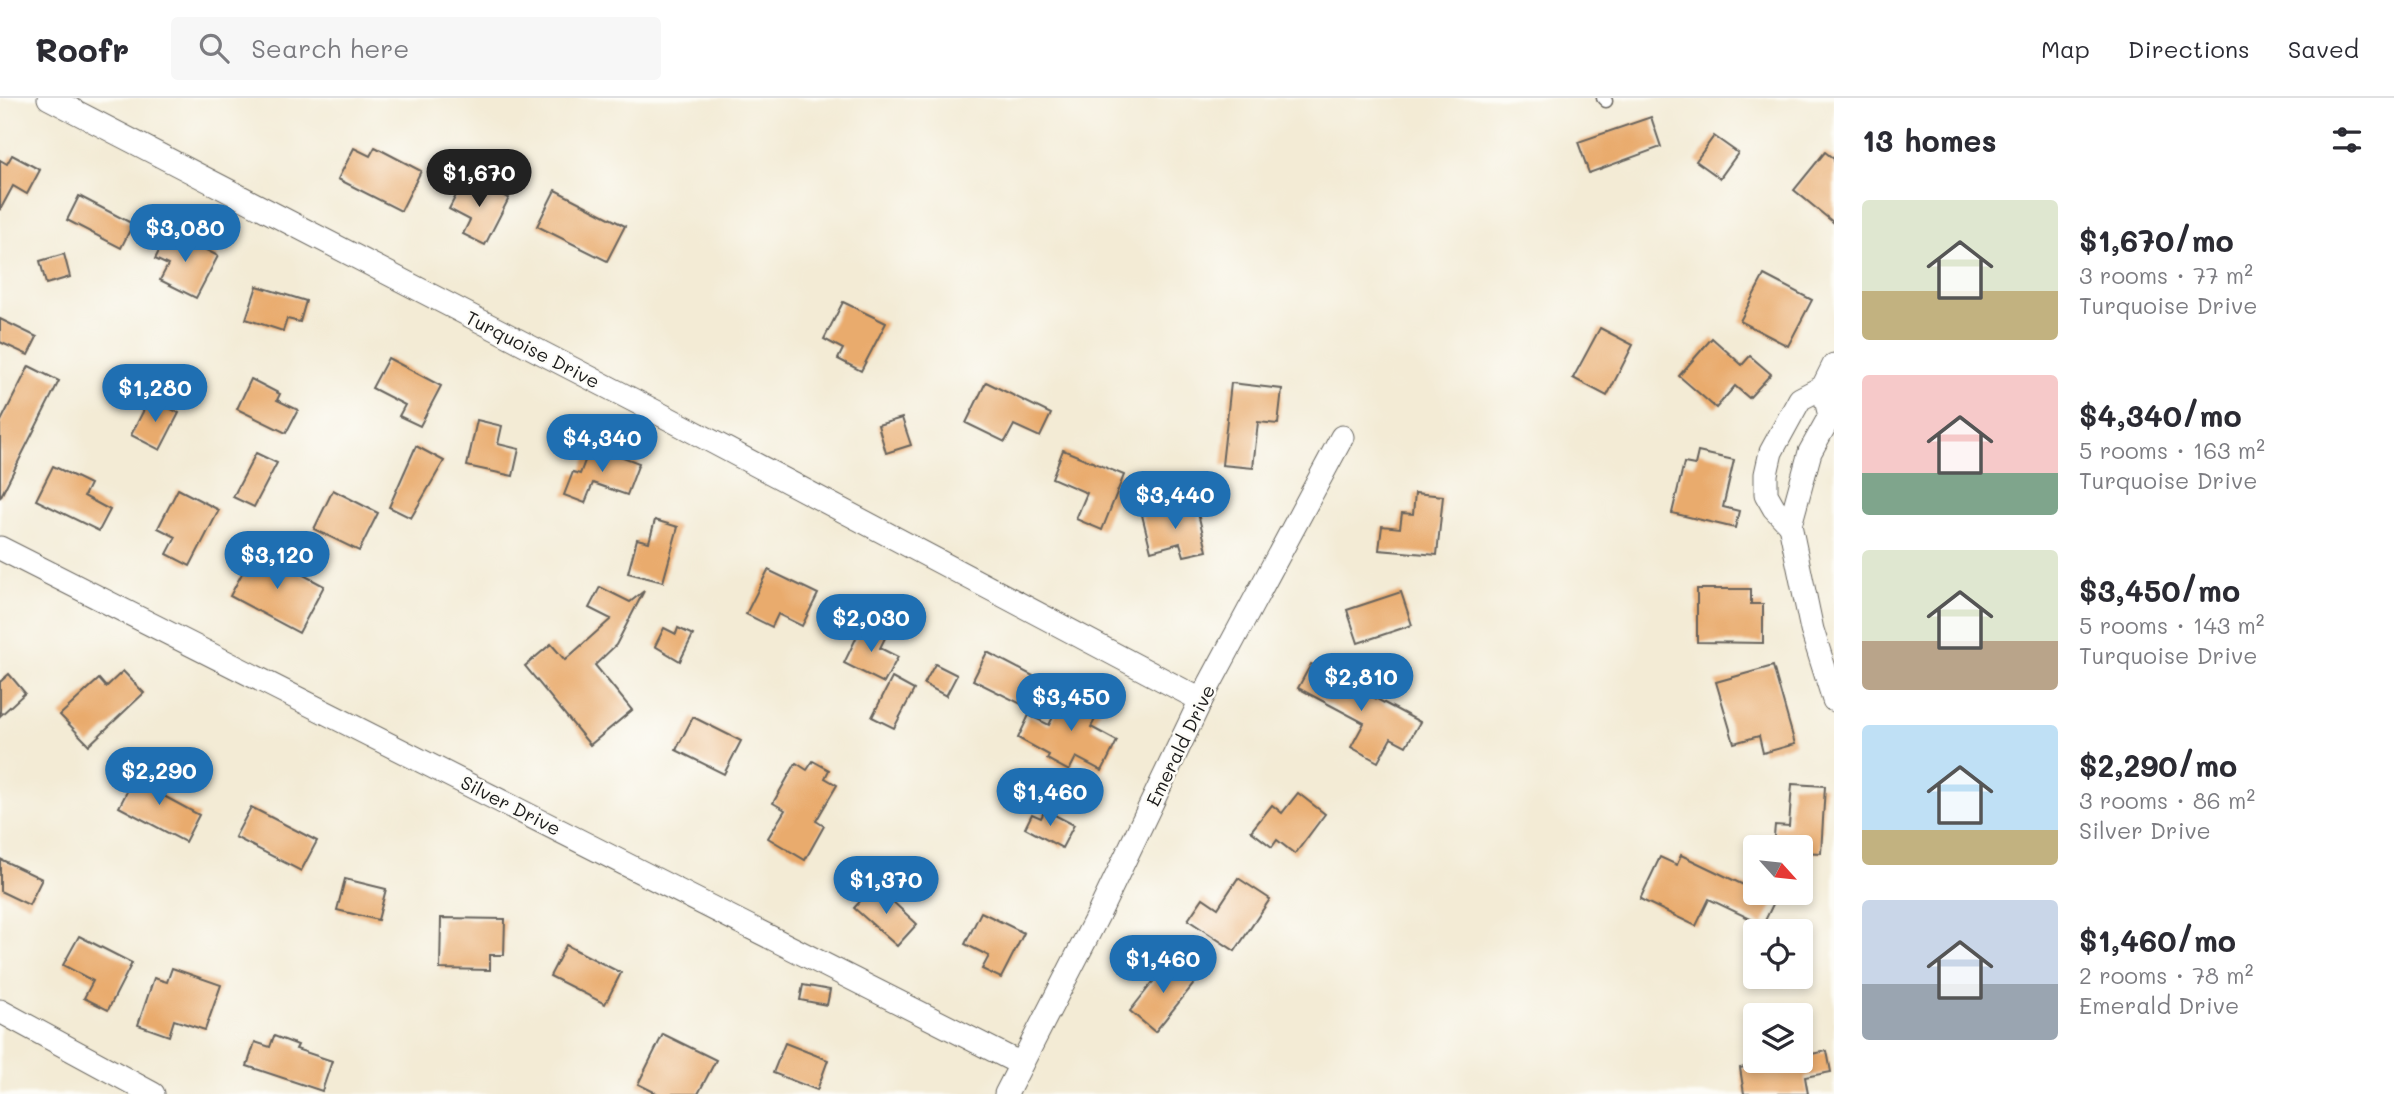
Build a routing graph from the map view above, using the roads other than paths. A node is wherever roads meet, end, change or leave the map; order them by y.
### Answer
1 (49, 98) edge
2 (1834, 365) edge
3 (1823, 387) junction
4 (1342, 437) dead end
5 (1790, 525) junction
6 (0, 548) edge
7 (1201, 700) junction
8 (1834, 700) edge
9 (0, 1011) edge
10 (1021, 1064) junction
11 (153, 1094) edge
12 (1006, 1094) edge

1 - 7 street, Turquoise Drive
2 - 3 street
3 - 5 street
3 - 5 street
4 - 7 street, Emerald Drive
5 - 8 street
6 - 10 street, Silver Drive
7 - 10 street, Emerald Drive
9 - 11 street
10 - 12 street, Emerald Drive

